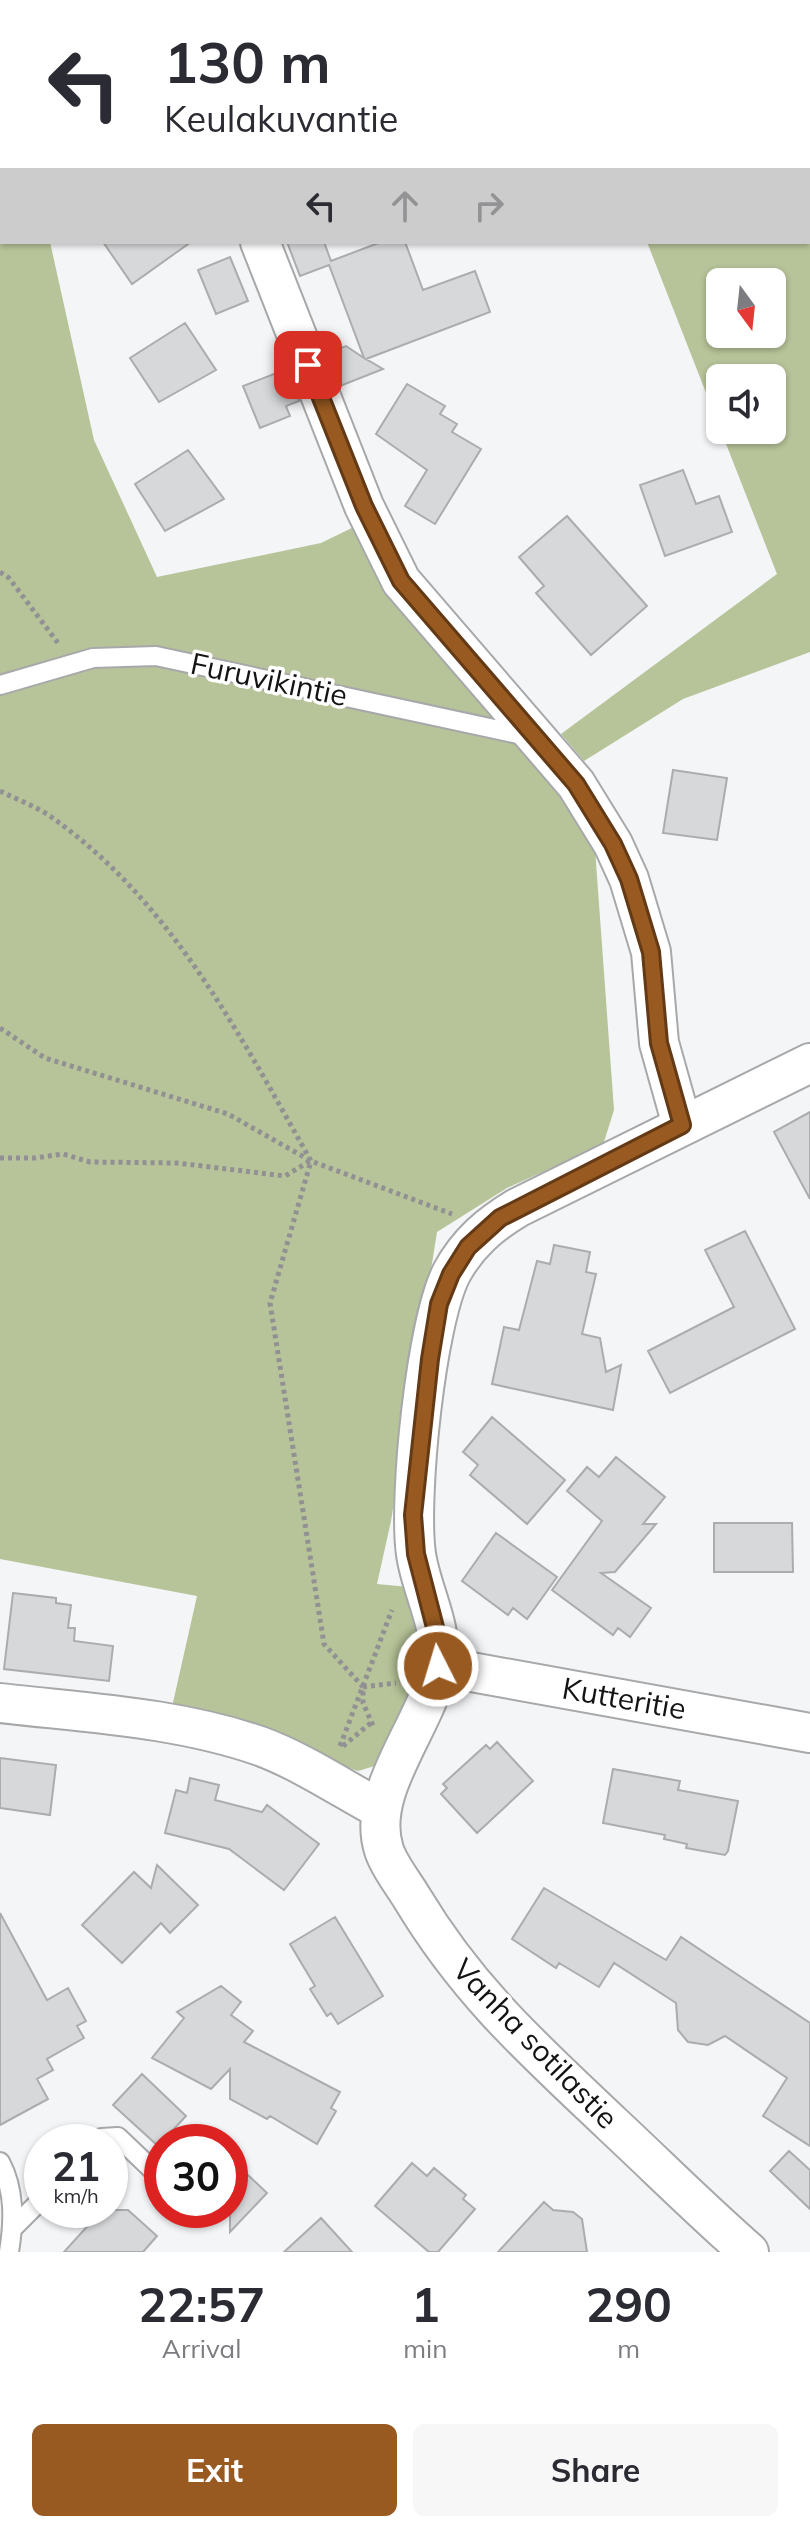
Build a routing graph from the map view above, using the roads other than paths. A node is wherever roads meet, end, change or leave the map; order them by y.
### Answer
1 (261, 244) edge
2 (0, 685) edge
3 (538, 738) junction
4 (810, 1063) edge
5 (682, 1125) junction
6 (438, 1666) junction
7 (0, 1703) edge
8 (810, 1733) edge
9 (380, 1809) junction
10 (128, 2147) edge
11 (0, 2162) edge
12 (144, 2162) edge
13 (24, 2217) edge
14 (13, 2228) junction
15 (9, 2252) edge
16 (749, 2252) edge

1 - 3 street
2 - 3 lane, Furuvikintie
3 - 5 street
4 - 5 street
5 - 6 street
6 - 8 street, Kutteritie
6 - 9 street, Vanha sotilastie
7 - 9 street
9 - 16 street, Vanha sotilastie
10 - 12 lane
11 - 14 lane
13 - 14 lane
14 - 15 lane

